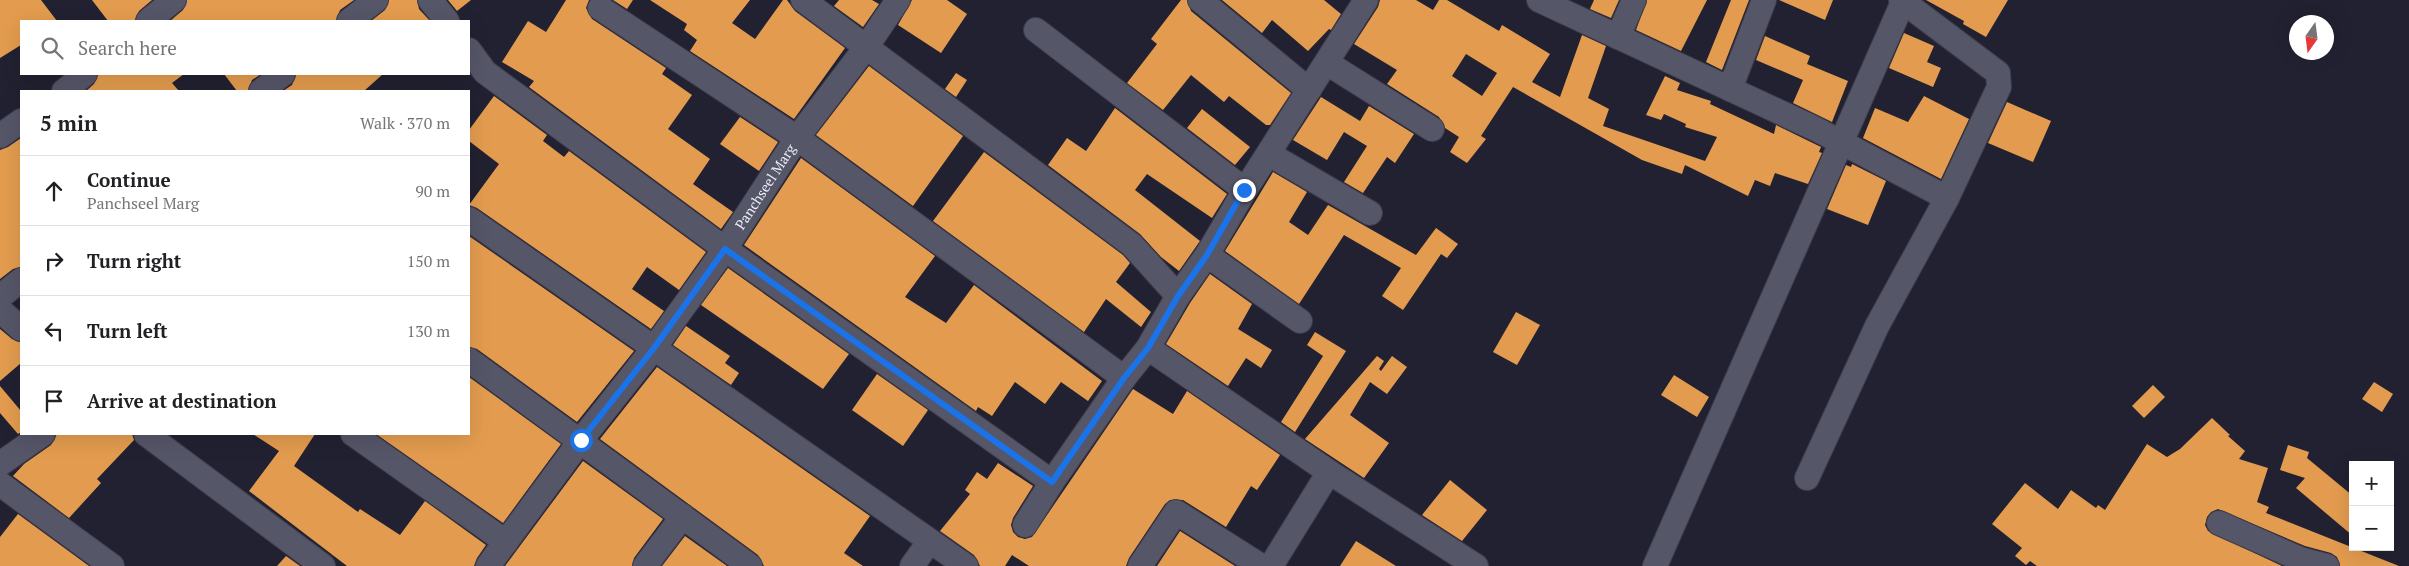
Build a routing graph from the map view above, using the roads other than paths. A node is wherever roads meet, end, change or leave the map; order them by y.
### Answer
1 (174, 0) edge
2 (376, 0) edge
3 (430, 0) edge
4 (802, 0) edge
5 (898, 0) edge
6 (1200, 0) edge
7 (1366, 0) edge
8 (1539, 0) edge
9 (1634, 0) edge
10 (1764, 0) edge
11 (1902, 1) edge
12 (600, 8) dead end
13 (149, 20) edge
14 (350, 20) edge
15 (446, 20) edge
16 (1036, 30) dead end
17 (1618, 37) junction
18 (867, 46) junction
19 (470, 51) edge
20 (1326, 63) junction
21 (84, 75) edge
22 (282, 75) edge
23 (1730, 89) junction
24 (65, 90) edge
25 (262, 90) edge
26 (1310, 90) junction
27 (20, 122) edge
28 (1432, 129) dead end
29 (0, 136) edge
30 (797, 138) junction
31 (1841, 141) junction
32 (1269, 154) junction
33 (1244, 190) junction
34 (1948, 198) junction
35 (1370, 213) dead end
36 (470, 220) edge
37 (725, 249) junction
38 (1207, 255) junction
39 (20, 281) edge
40 (1178, 296) junction
41 (0, 297) edge
42 (0, 310) edge
43 (1300, 321) dead end
44 (20, 328) edge
45 (654, 348) junction
46 (1148, 348) junction
47 (470, 361) edge
48 (1124, 378) junction
49 (42, 435) edge
50 (147, 435) edge
51 (354, 435) edge
52 (581, 440) junction
53 (0, 464) edge
54 (1329, 472) junction
55 (1807, 478) dead end
56 (1052, 482) junction
57 (0, 484) edge
58 (683, 516) junction
59 (2219, 523) dead end
60 (1025, 526) dead end
61 (506, 542) junction
62 (929, 542) junction
63 (112, 566) edge
64 (324, 566) edge
65 (488, 566) edge
66 (645, 566) edge
67 (750, 566) edge
68 (912, 566) edge
69 (966, 566) edge
70 (1140, 566) edge
71 (1261, 566) edge
72 (1271, 566) edge
73 (1476, 566) edge
74 (1655, 566) edge
75 (2327, 566) edge

1 - 13 street
2 - 14 street
3 - 15 street
4 - 18 street
5 - 18 street, Panchseel Marg
6 - 26 street
7 - 20 street
8 - 17 street
9 - 17 street
10 - 23 street
11 - 31 street
11 - 34 street
12 - 30 street
16 - 33 street
17 - 23 street
18 - 30 street, Panchseel Marg
18 - 40 street
19 - 37 street
20 - 26 street
20 - 28 street
21 - 24 street
22 - 25 street
23 - 31 street
26 - 32 street
27 - 29 street
30 - 37 street, Panchseel Marg
30 - 48 street
31 - 34 street
31 - 74 street
32 - 33 street
32 - 35 street
33 - 38 street
34 - 55 street
36 - 45 street
37 - 45 street, Panchseel Marg
37 - 56 street
38 - 40 street
38 - 43 street
39 - 41 street
40 - 46 street
42 - 44 street
45 - 52 street, Panchseel Marg
45 - 62 street
46 - 48 street
46 - 54 street
47 - 52 street
48 - 56 street
49 - 53 street
50 - 64 street
51 - 61 street
52 - 58 street
52 - 61 street, Panchseel Marg
54 - 72 street
54 - 73 street
56 - 60 street
57 - 63 street
58 - 66 street
58 - 67 street
59 - 75 street
61 - 65 street, Panchseel Marg
62 - 68 street
62 - 69 street
70 - 71 street

